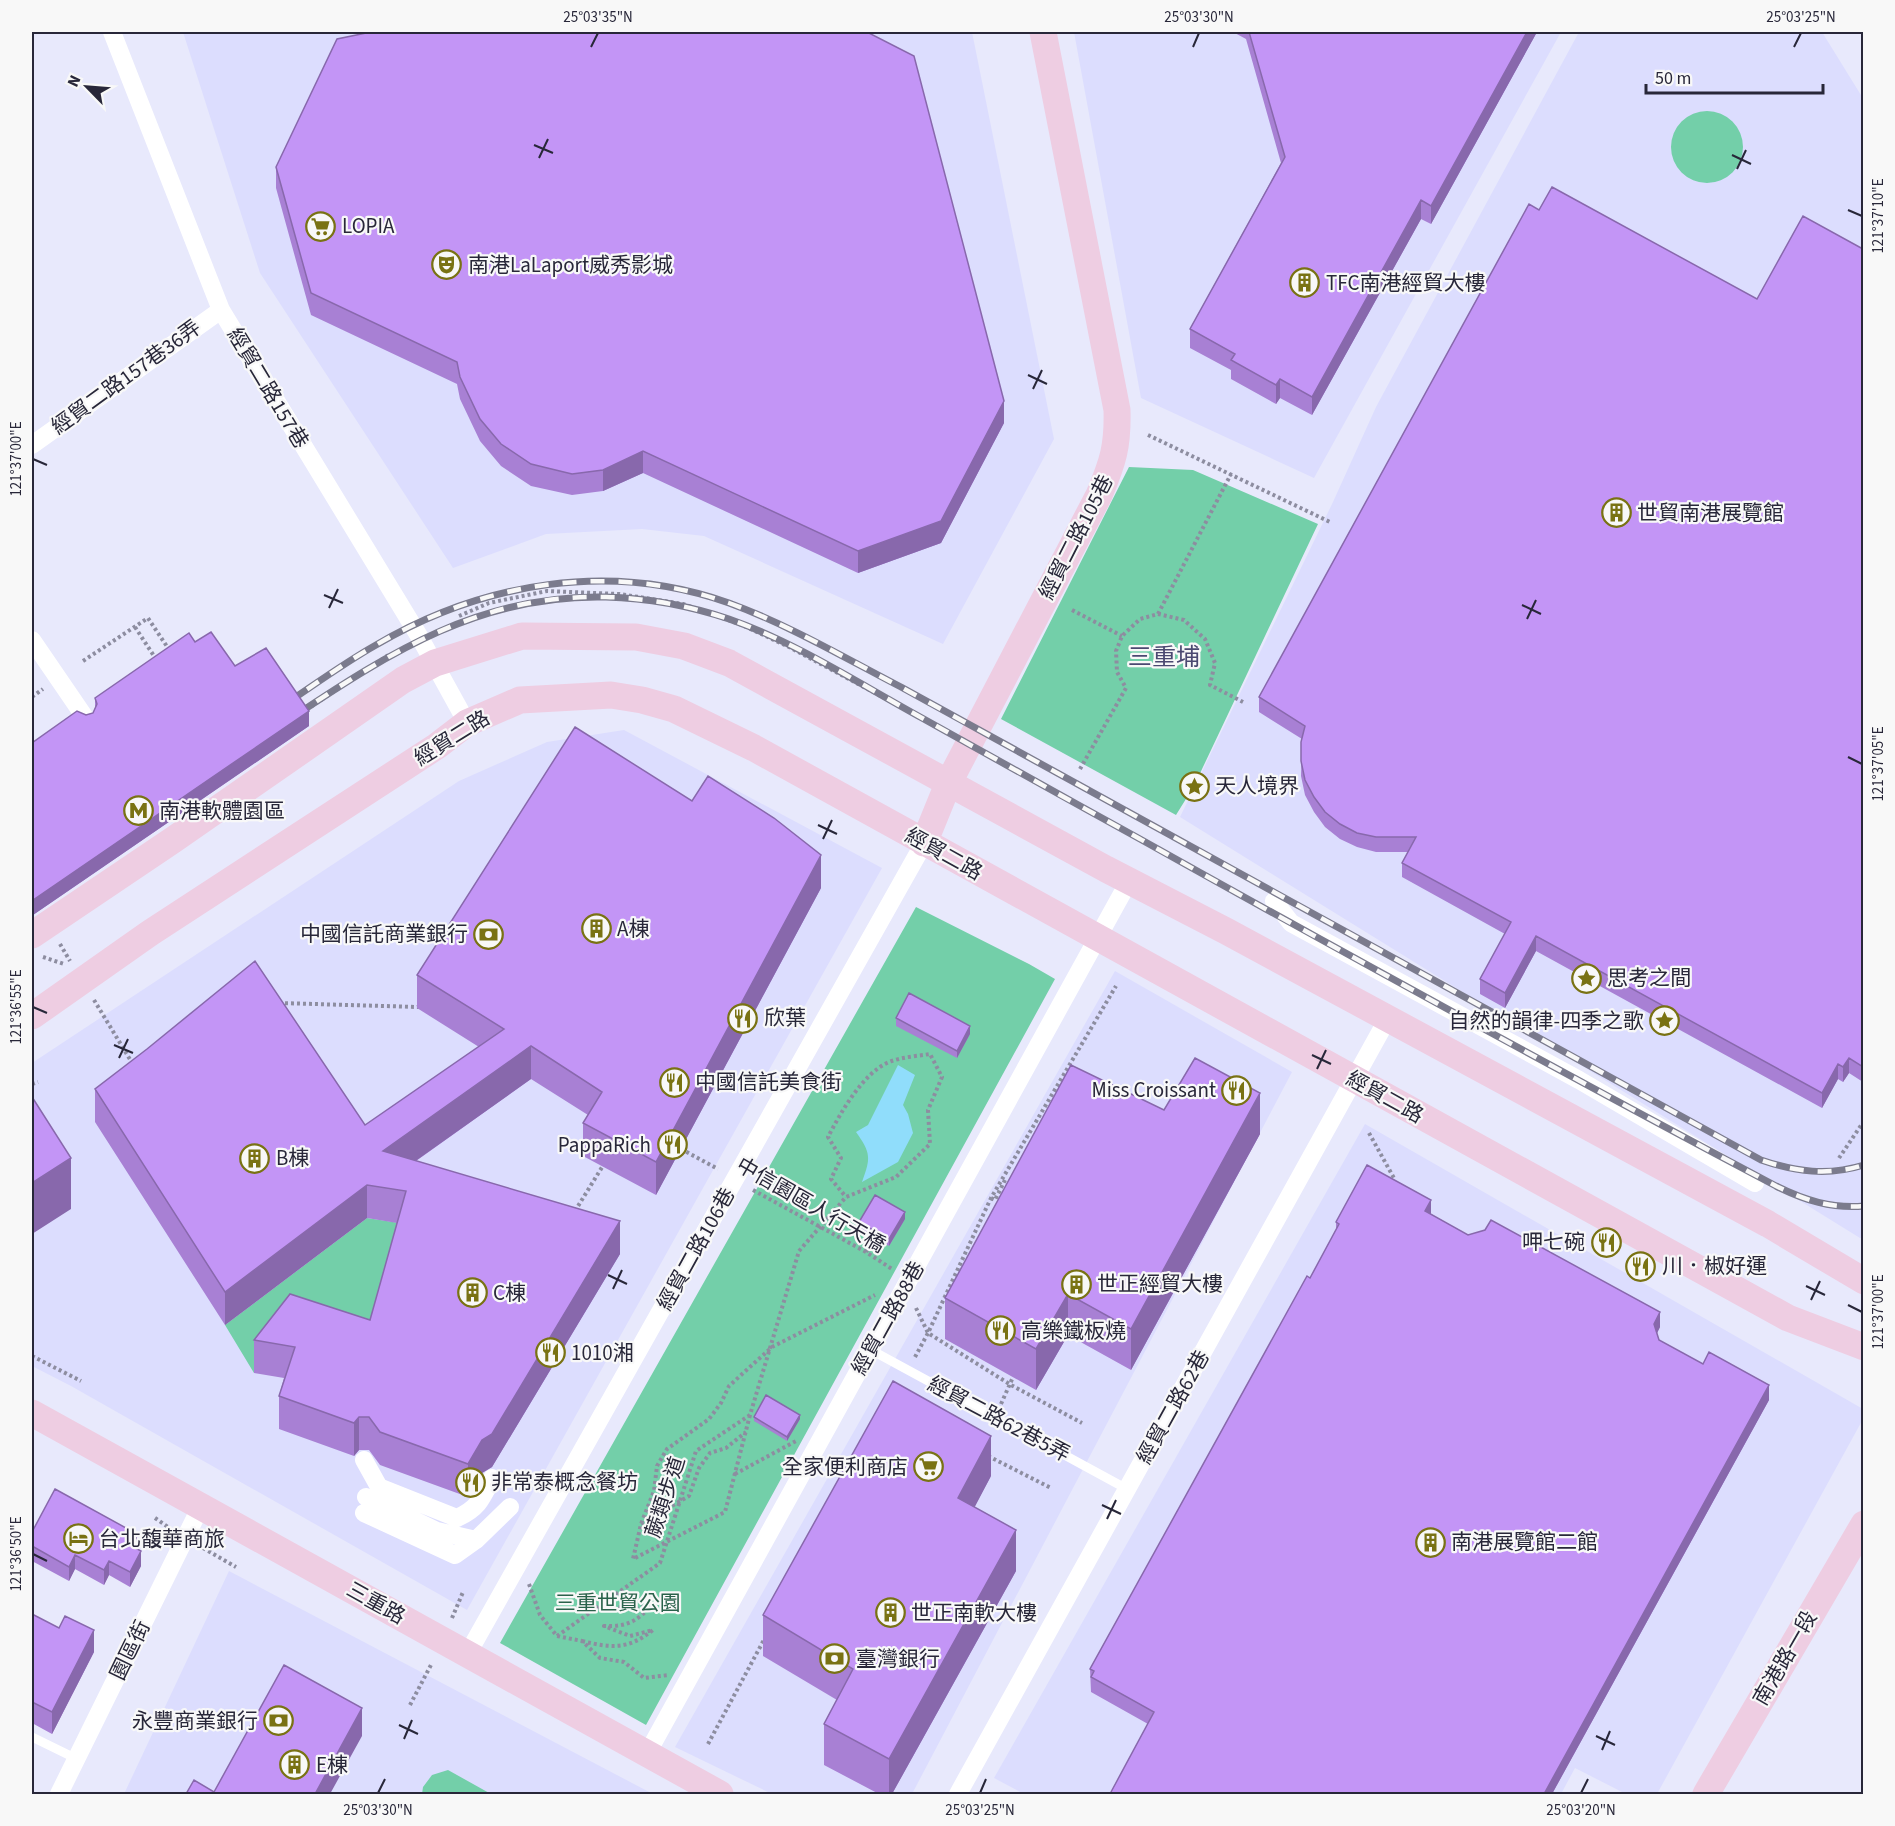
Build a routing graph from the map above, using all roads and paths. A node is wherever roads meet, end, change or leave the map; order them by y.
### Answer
1 (112, 32) edge
2 (1042, 32) edge
3 (221, 310) junction
4 (1148, 435) dead end
5 (32, 445) edge
6 (1231, 474) junction
7 (1330, 522) dead end
8 (1072, 610) dead end
9 (1158, 614) junction
10 (135, 627) junction
11 (1122, 636) junction
12 (32, 640) edge
13 (172, 653) edge
14 (390, 654) dead end
15 (83, 661) dead end
16 (159, 663) edge
17 (435, 663) junction
18 (45, 688) dead end
19 (32, 697) edge
20 (1243, 702) dead end
21 (301, 714) edge
22 (86, 719) edge
23 (467, 723) junction
24 (1080, 769) dead end
25 (948, 784) junction
26 (924, 843) junction
27 (1129, 881) junction
28 (1274, 901) dead end
29 (1098, 938) junction
30 (37, 946) edge
31 (73, 967) dead end
32 (1116, 986) dead end
33 (424, 997) edge
34 (272, 1003) edge
35 (32, 1016) edge
36 (1388, 1018) junction
37 (1076, 1052) dead end
38 (1353, 1080) junction
39 (38, 1082) dead end
40 (32, 1084) edge
41 (1863, 1121) edge
42 (1029, 1132) dead end
43 (1369, 1133) dead end
44 (681, 1149) edge
45 (609, 1158) edge
46 (1839, 1158) dead end
47 (720, 1171) dead end
48 (1400, 1183) edge
49 (1755, 1183) dead end
50 (749, 1187) dead end
51 (846, 1197) junction
52 (992, 1198) dead end
53 (571, 1217) edge
54 (874, 1238) edge
55 (866, 1252) junction
56 (899, 1274) dead end
57 (1863, 1281) edge
58 (875, 1295) dead end
59 (914, 1304) dead end
60 (772, 1347) junction
61 (1863, 1347) edge
62 (871, 1350) junction
63 (32, 1356) edge
64 (81, 1381) dead end
65 (32, 1413) edge
66 (750, 1415) junction
67 (1082, 1423) dead end
68 (746, 1432) junction
69 (796, 1441) dead end
70 (978, 1450) edge
71 (364, 1460) edge
72 (734, 1475) junction
73 (492, 1478) edge
74 (1051, 1488) dead end
75 (1127, 1489) junction
76 (370, 1499) junction
77 (201, 1506) junction
78 (510, 1507) dead end
79 (461, 1512) junction
80 (407, 1517) junction
81 (641, 1524) junction
82 (1863, 1524) edge
83 (481, 1539) junction
84 (426, 1542) junction
85 (528, 1582) dead end
86 (613, 1606) dead end
87 (557, 1636) junction
88 (582, 1641) junction
89 (467, 1655) junction
90 (669, 1675) dead end
91 (734, 1698) dead end
92 (32, 1737) edge
93 (708, 1744) dead end
94 (647, 1754) junction
95 (77, 1759) junction
96 (59, 1794) edge
97 (720, 1794) edge
98 (958, 1794) edge
99 (1707, 1794) edge

1 - 3 street, 經貿二路157巷
2 - 25 main road, 經貿二路105巷
3 - 5 street, 經貿二路157巷36弄
3 - 17 street, 經貿二路157巷
4 - 6 path
6 - 7 path
6 - 9 path
8 - 11 path
9 - 11 path
9 - 20 path
10 - 13 path
10 - 15 path
10 - 16 path
11 - 24 path
12 - 22 street
14 - 21 path
17 - 23 street, 經貿二路157巷
17 - 25 main road
17 - 30 main road
18 - 19 path
23 - 26 main road, 經貿二路
23 - 35 main road, 經貿二路
25 - 26 main road, 經貿二路105巷
25 - 27 main road
26 - 29 main road, 經貿二路
26 - 89 street, 經貿二路106巷
27 - 29 street, 經貿二路88巷
27 - 36 main road
28 - 49 street
29 - 38 main road, 經貿二路
29 - 62 street, 經貿二路88巷
30 - 31 path
32 - 37 path
33 - 34 path
36 - 38 street, 經貿二路62巷
36 - 57 main road
38 - 61 main road, 經貿二路
38 - 75 street, 經貿二路62巷
39 - 40 path
41 - 46 path
42 - 52 path
43 - 48 path
44 - 47 path, 中信園區人行天橋
45 - 53 path
50 - 55 path, 中信園區人行天橋
51 - 51 path
51 - 60 path
54 - 55 path
55 - 56 path, 中信園區人行天橋
58 - 60 path
59 - 67 path
60 - 66 path
60 - 81 path
62 - 75 lane, 經貿二路62巷5弄
62 - 94 street, 經貿二路88巷
63 - 64 path
65 - 77 main road, 三重路
66 - 68 path
66 - 87 path, 蕨類步道
68 - 72 path
68 - 81 path
69 - 72 path
70 - 74 path
71 - 76 street
72 - 81 path
73 - 79 street
75 - 98 street, 經貿二路62巷
76 - 79 street
76 - 80 street
76 - 84 street
77 - 89 main road, 三重路
77 - 95 street, 園區街
78 - 83 street
79 - 83 street
79 - 83 street
80 - 83 street
80 - 84 street
82 - 99 main road, 南港路一段
83 - 84 street
85 - 87 path
86 - 88 path
87 - 88 path
88 - 90 path
89 - 94 main road, 三重路
91 - 93 path
92 - 95 lane
94 - 97 main road, 三重路
95 - 96 street, 園區街

